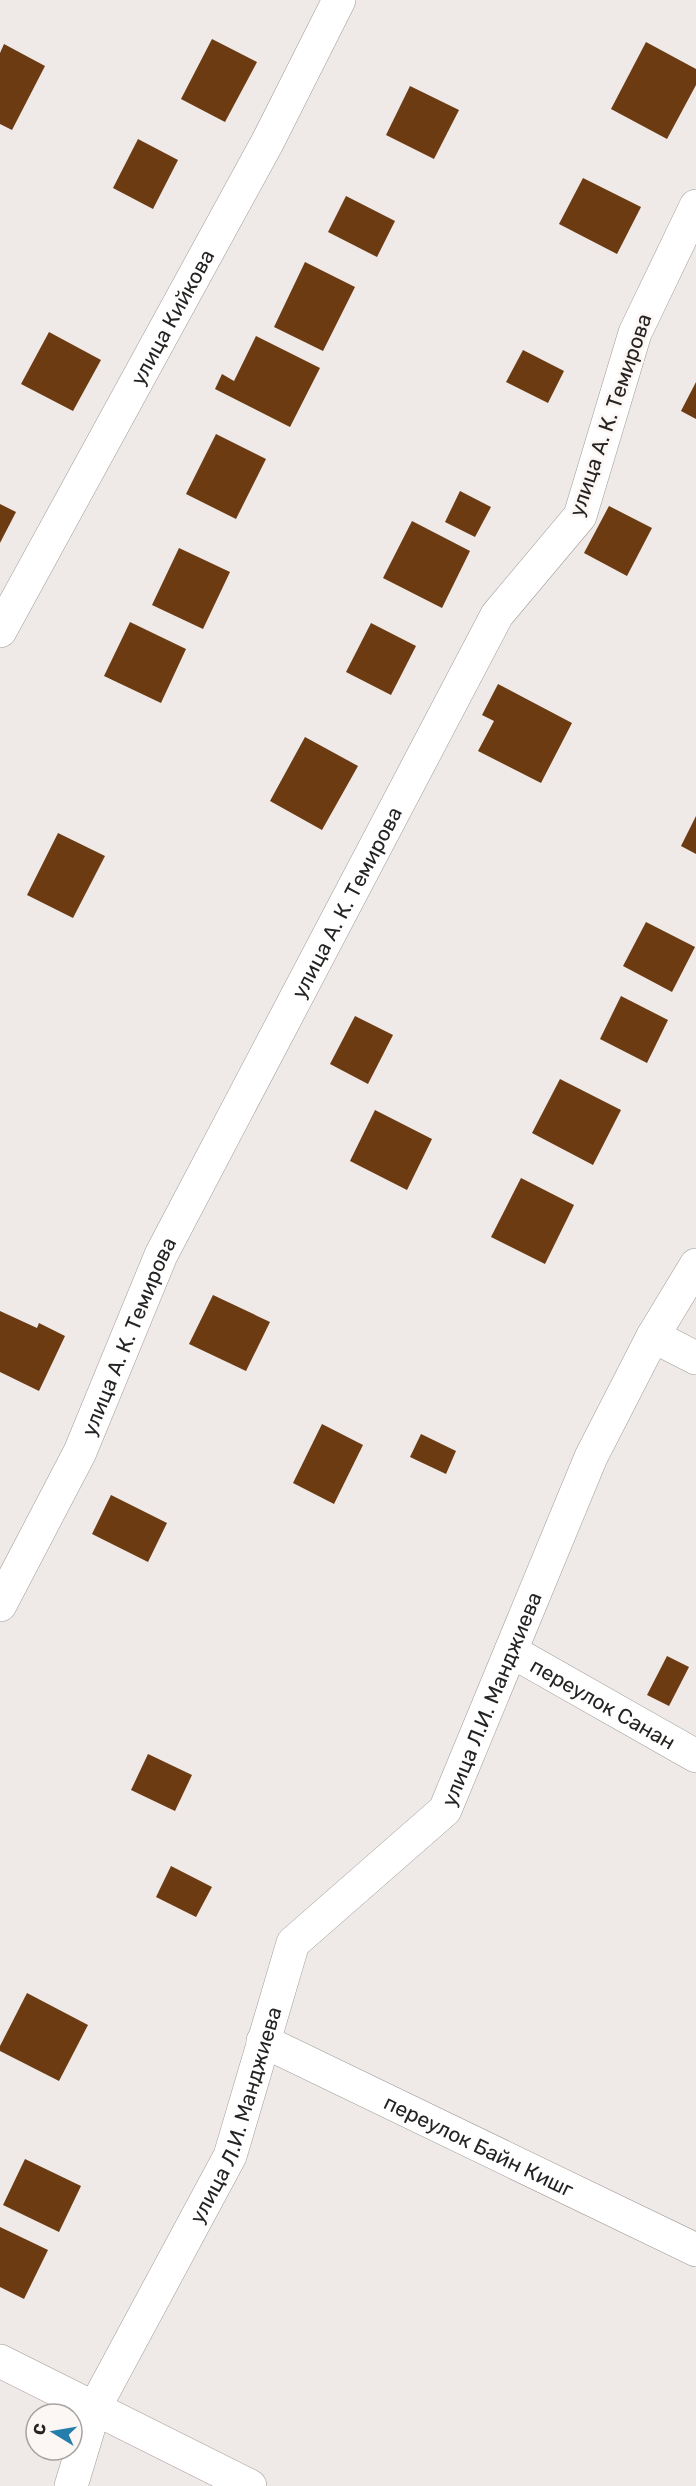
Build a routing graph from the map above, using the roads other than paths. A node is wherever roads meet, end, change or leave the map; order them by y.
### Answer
1 (339, 0) edge
2 (696, 206) edge
3 (1, 628) edge
4 (696, 1265) edge
5 (653, 1335) junction
6 (696, 1358) edge
7 (0, 1605) edge
8 (511, 1651) junction
9 (696, 1756) edge
10 (263, 2042) junction
11 (696, 2250) edge
12 (0, 2361) edge
13 (95, 2407) junction
14 (71, 2486) edge
15 (250, 2486) edge

1 - 3 street, улица Кийкова
2 - 7 street, улица А. К. Темирова
4 - 5 street, улица Л.И. Манджиева
5 - 6 street
5 - 8 street, улица Л.И. Манджиева
8 - 9 street, переулок Санан
8 - 10 street, улица Л.И. Манджиева
10 - 11 street, переулок Байн Кишг
10 - 13 street, улица Л.И. Манджиева
12 - 13 street
13 - 14 street, улица Л.И. Манджиева
13 - 15 street

